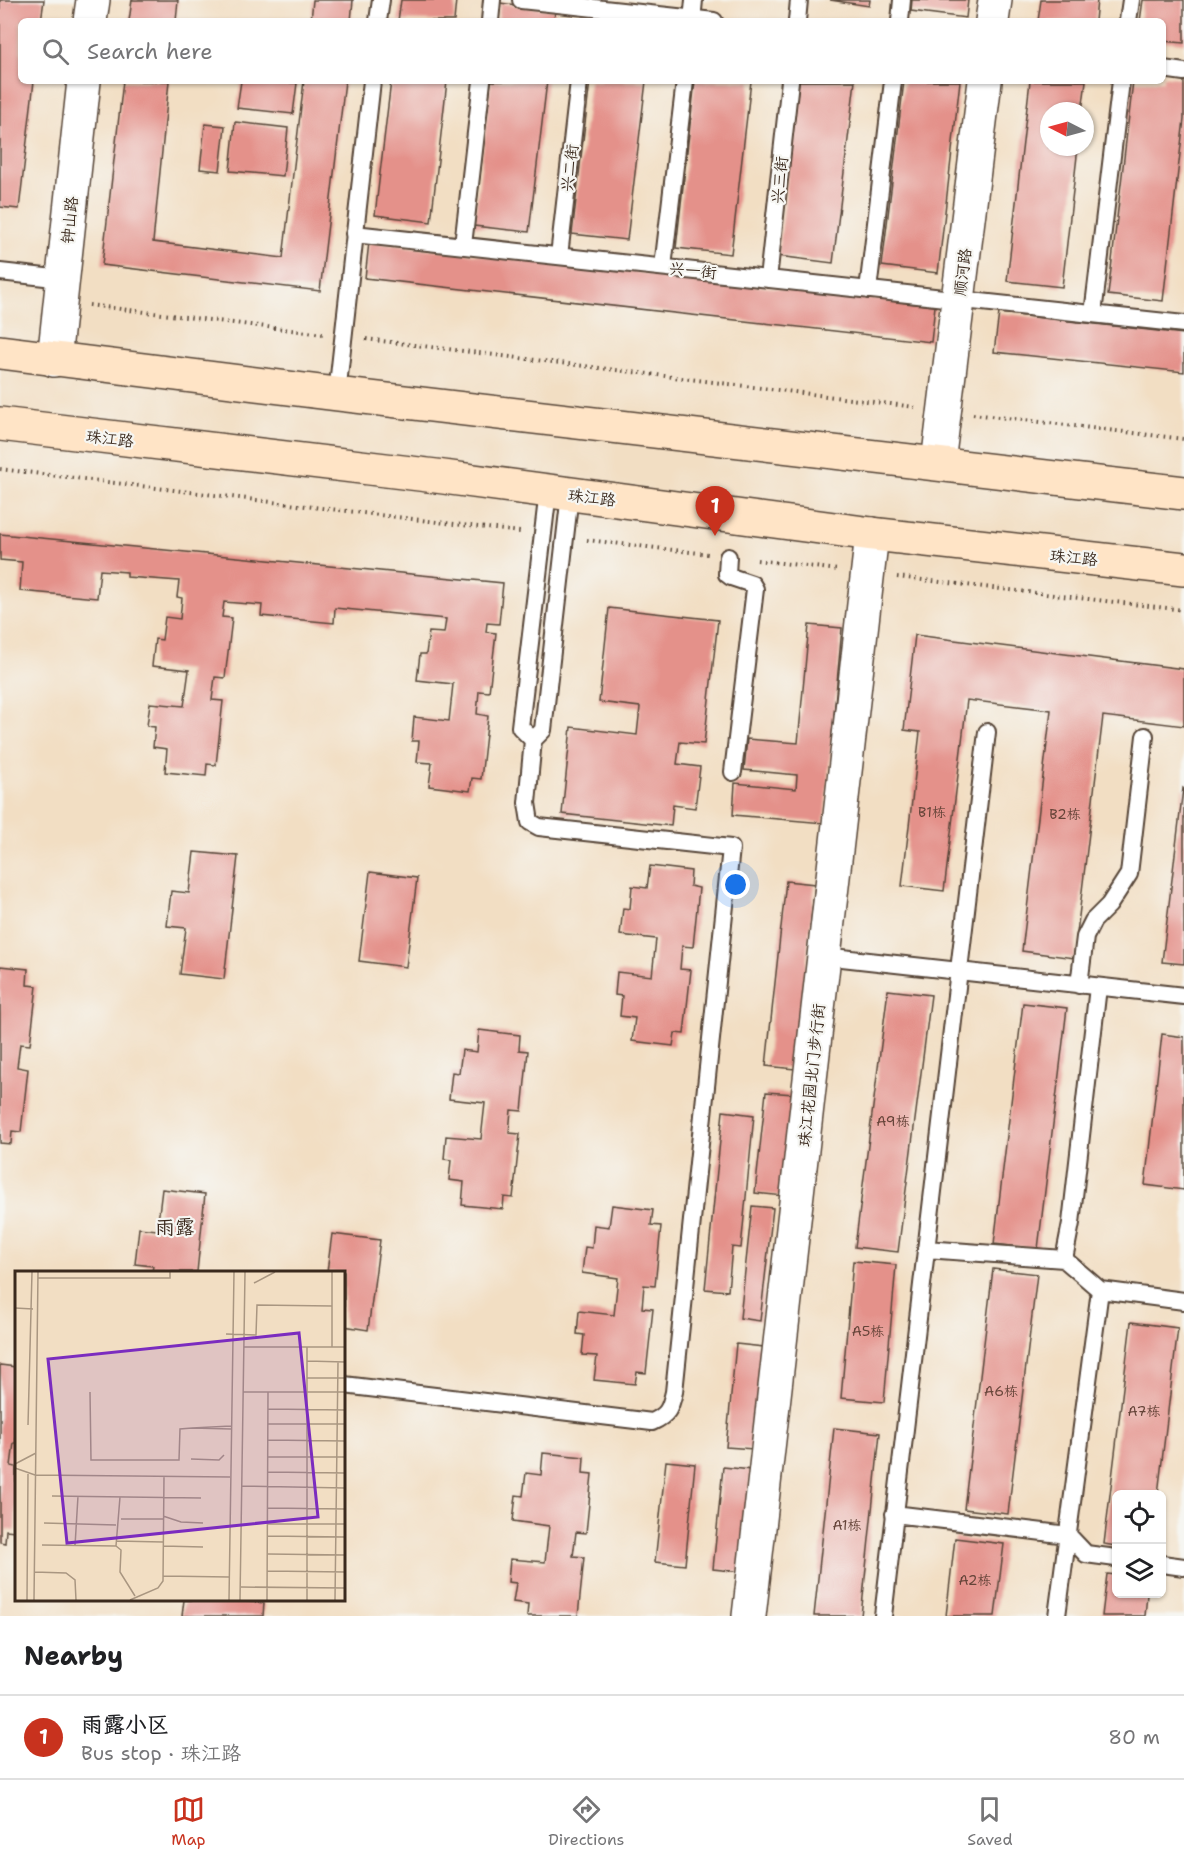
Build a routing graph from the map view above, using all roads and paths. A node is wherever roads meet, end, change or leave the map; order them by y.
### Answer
1 (93, 0) edge
2 (381, 0) edge
3 (492, 0) edge
4 (521, 0) edge
5 (694, 0) edge
6 (799, 0) edge
7 (902, 0) edge
8 (995, 0) edge
9 (1131, 0) edge
10 (587, 9) edge
11 (90, 18) edge
12 (378, 18) edge
13 (490, 18) edge
14 (673, 18) edge
15 (692, 18) edge
16 (797, 18) edge
17 (900, 18) edge
18 (992, 18) edge
19 (1128, 18) edge
20 (1166, 69) edge
21 (1184, 72) edge
22 (84, 84) edge
23 (372, 84) edge
24 (482, 84) edge
25 (579, 84) edge
26 (685, 84) edge
27 (790, 84) edge
28 (893, 84) edge
29 (985, 84) edge
30 (1121, 84) edge
31 (354, 234) junction
32 (463, 245) junction
33 (559, 256) junction
34 (663, 267) junction
35 (0, 272) edge
36 (768, 279) junction
37 (62, 290) junction
38 (868, 290) junction
39 (958, 299) junction
40 (1093, 314) junction
41 (1184, 324) edge
42 (344, 337) junction
43 (0, 352) edge
44 (54, 360) junction
45 (337, 394) junction
46 (945, 410) junction
47 (0, 424) edge
48 (1184, 439) edge
49 (938, 463) junction
50 (0, 469) edge
51 (559, 493) junction
52 (1184, 493) edge
53 (543, 534) junction
54 (872, 534) junction
55 (566, 537) junction
56 (728, 557) junction
57 (1184, 569) edge
58 (867, 574) junction
59 (1184, 610) edge
60 (987, 732) dead end
61 (1145, 736) dead end
62 (533, 740) junction
63 (733, 772) dead end
64 (824, 957) junction
65 (958, 971) junction
66 (1079, 985) junction
67 (1098, 987) junction
68 (1184, 996) edge
69 (926, 1249) junction
70 (1064, 1259) junction
71 (1100, 1290) junction
72 (1184, 1301) edge
73 (345, 1385) edge
74 (894, 1514) junction
75 (1068, 1535) junction
76 (1112, 1557) edge
77 (1166, 1565) edge
78 (1184, 1567) edge
79 (750, 1616) edge
80 (883, 1616) edge
81 (1058, 1616) edge

1 - 11 street
2 - 12 lane
3 - 13 lane
4 - 10 lane
5 - 15 lane
6 - 16 lane
7 - 17 lane
8 - 18 street
9 - 19 lane
10 - 14 lane
20 - 21 lane
22 - 37 street, 钟山路
23 - 31 lane
24 - 32 lane
25 - 33 lane, 兴二街
26 - 34 lane
27 - 36 lane, 兴三街
28 - 38 lane
29 - 39 street, 顺河路
30 - 40 lane
31 - 32 lane, 兴一街
31 - 42 lane
32 - 33 lane, 兴一街
33 - 34 lane, 兴一街
34 - 36 lane, 兴一街
35 - 37 lane
36 - 38 lane, 兴一街
37 - 42 path
37 - 44 street, 钟山路
38 - 39 lane, 兴一街
39 - 40 lane, 兴一街
39 - 46 street, 顺河路
40 - 41 lane, 兴一街
42 - 45 lane
42 - 46 path
43 - 44 street
44 - 45 street
45 - 49 street
46 - 48 path
46 - 49 street, 顺河路
47 - 51 street, 珠江路
49 - 52 street
50 - 53 path
51 - 53 lane
51 - 54 street, 珠江路
51 - 55 lane
53 - 62 lane
54 - 57 street, 珠江路
54 - 58 street, 珠江花园北门步行街
55 - 56 path
55 - 62 lane
56 - 58 path
56 - 63 lane
58 - 59 path
58 - 64 street, 珠江花园北门步行街
60 - 65 lane
61 - 66 lane
62 - 73 lane
64 - 65 lane
64 - 79 street, 珠江花园北门步行街
65 - 66 lane
65 - 69 lane
66 - 67 lane
67 - 68 lane
67 - 70 lane
69 - 70 lane
69 - 74 lane
70 - 71 lane
71 - 72 lane
71 - 75 lane
74 - 75 lane
74 - 80 lane
75 - 76 lane
75 - 81 lane
77 - 78 lane

